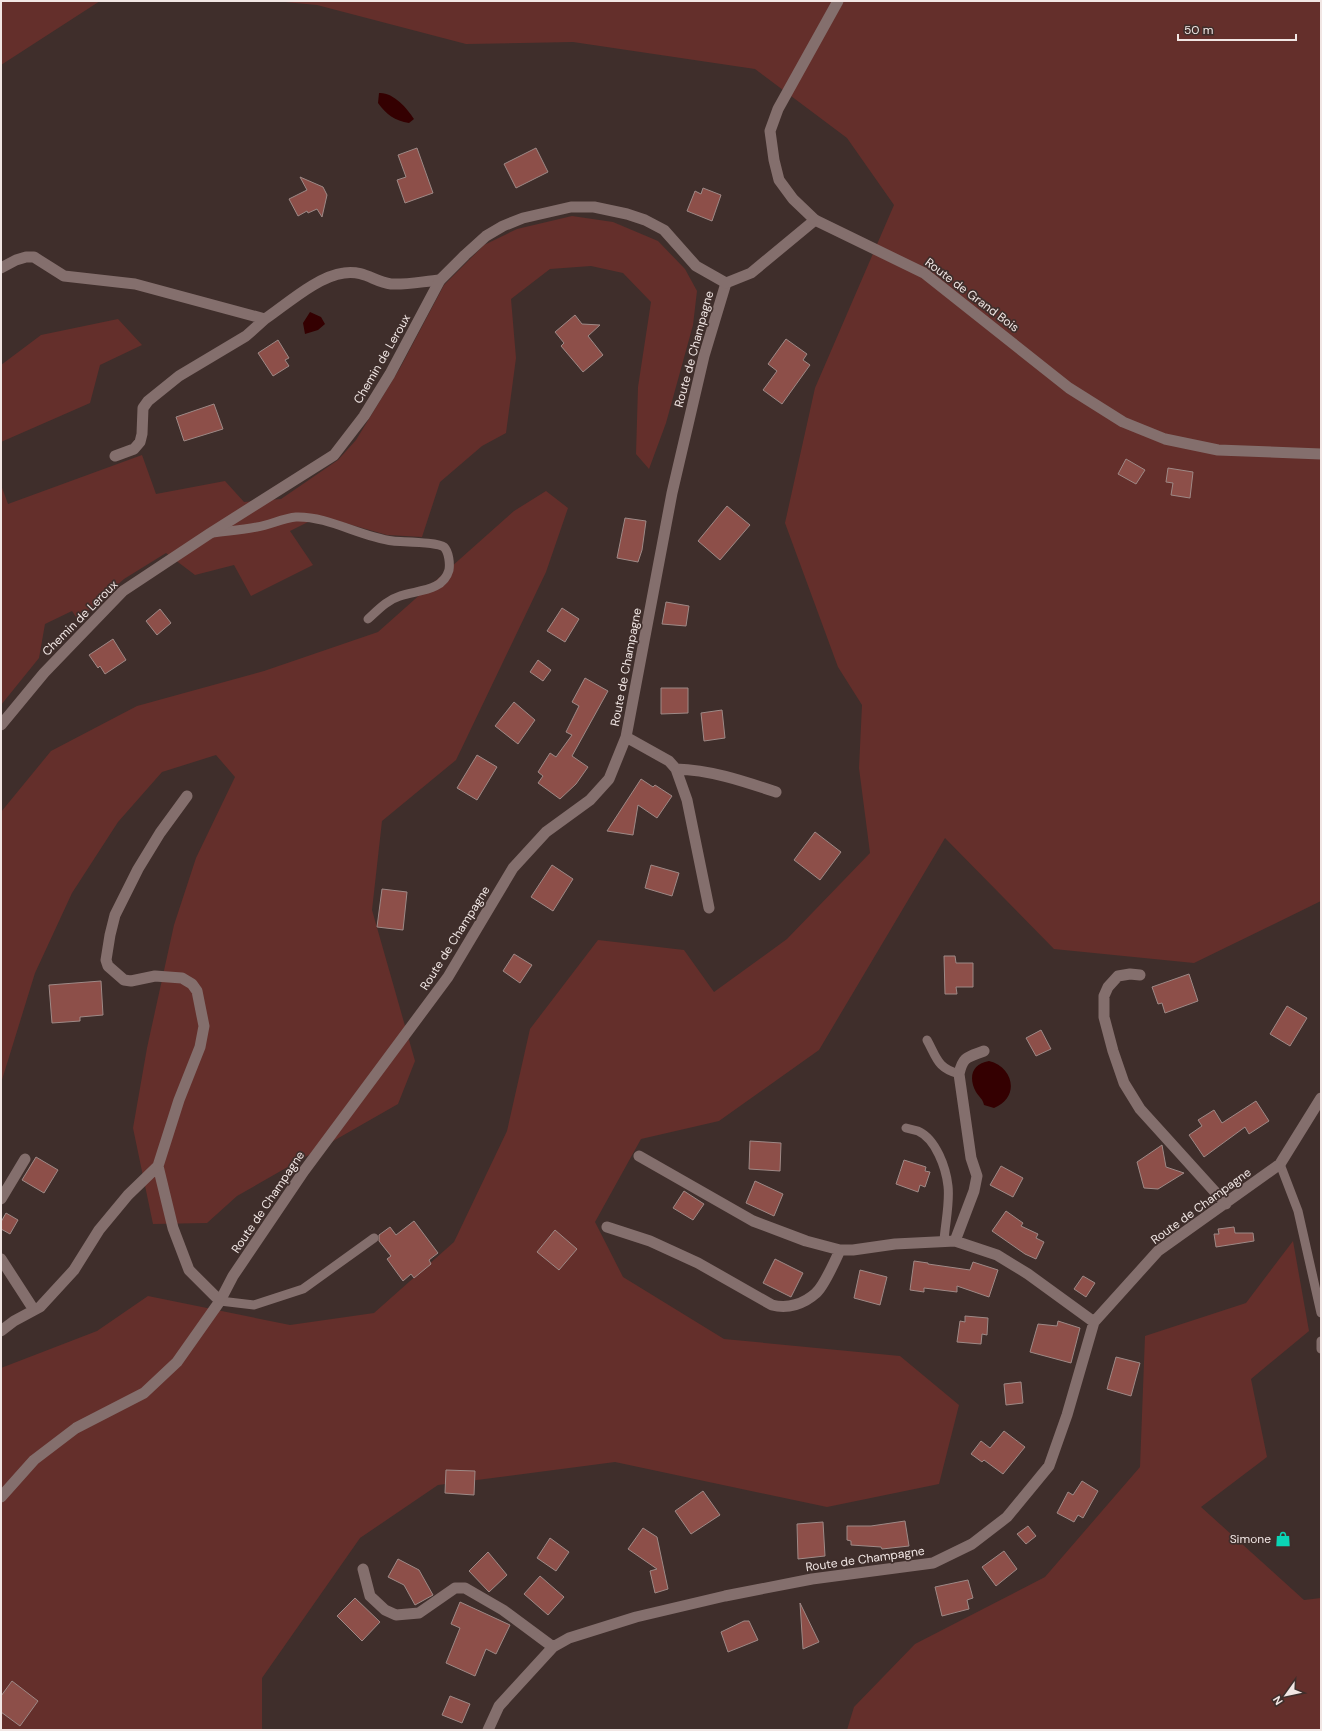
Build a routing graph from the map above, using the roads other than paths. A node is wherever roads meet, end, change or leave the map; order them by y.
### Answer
1 (838, 1) edge
2 (815, 220) junction
3 (1, 268) edge
4 (440, 280) junction
5 (726, 283) junction
6 (265, 319) junction
7 (1321, 454) edge
8 (115, 456) dead end
9 (208, 534) junction
10 (368, 619) dead end
11 (1, 725) edge
12 (626, 737) junction
13 (676, 769) junction
14 (776, 792) dead end
15 (187, 796) dead end
16 (709, 908) dead end
17 (1140, 975) dead end
18 (927, 1040) dead end
19 (984, 1051) dead end
20 (959, 1074) junction
21 (1321, 1098) edge
22 (906, 1128) dead end
23 (639, 1156) dead end
24 (26, 1159) dead end
25 (1280, 1164) junction
26 (158, 1166) junction
27 (1, 1199) edge
28 (1226, 1204) junction
29 (607, 1227) dead end
30 (374, 1238) dead end
31 (949, 1241) junction
32 (840, 1250) junction
33 (1, 1259) edge
34 (220, 1301) junction
35 (34, 1310) junction
36 (1321, 1313) edge
37 (1094, 1322) junction
38 (1, 1331) edge
39 (1321, 1341) edge
40 (1321, 1349) edge
41 (1, 1497) edge
42 (364, 1569) dead end
43 (553, 1647) junction
44 (488, 1730) edge

1 - 2 street, Route de Grand Bois
2 - 5 street
2 - 7 street, Route de Grand Bois
3 - 6 street
4 - 5 street, Chemin de Leroux
4 - 6 street
4 - 9 street, Chemin de Leroux
5 - 12 street, Route de Champagne
6 - 8 street
9 - 10 lane
9 - 11 street, Chemin de Leroux
12 - 13 street
12 - 34 street, Route de Champagne
13 - 14 street
13 - 16 street
15 - 26 street
17 - 28 street
18 - 20 lane
19 - 20 street
20 - 31 street
21 - 25 street, Route de Champagne
22 - 31 lane
23 - 32 street
24 - 27 street
25 - 28 street, Route de Champagne
25 - 36 lane
26 - 34 street
26 - 35 street
28 - 37 street, Route de Champagne
29 - 32 street
30 - 34 lane
31 - 32 street
31 - 37 street
33 - 35 street
34 - 41 street, Route de Champagne
35 - 38 street
37 - 43 street, Route de Champagne
39 - 40 lane
42 - 43 street
43 - 44 street, Route de Champagne

